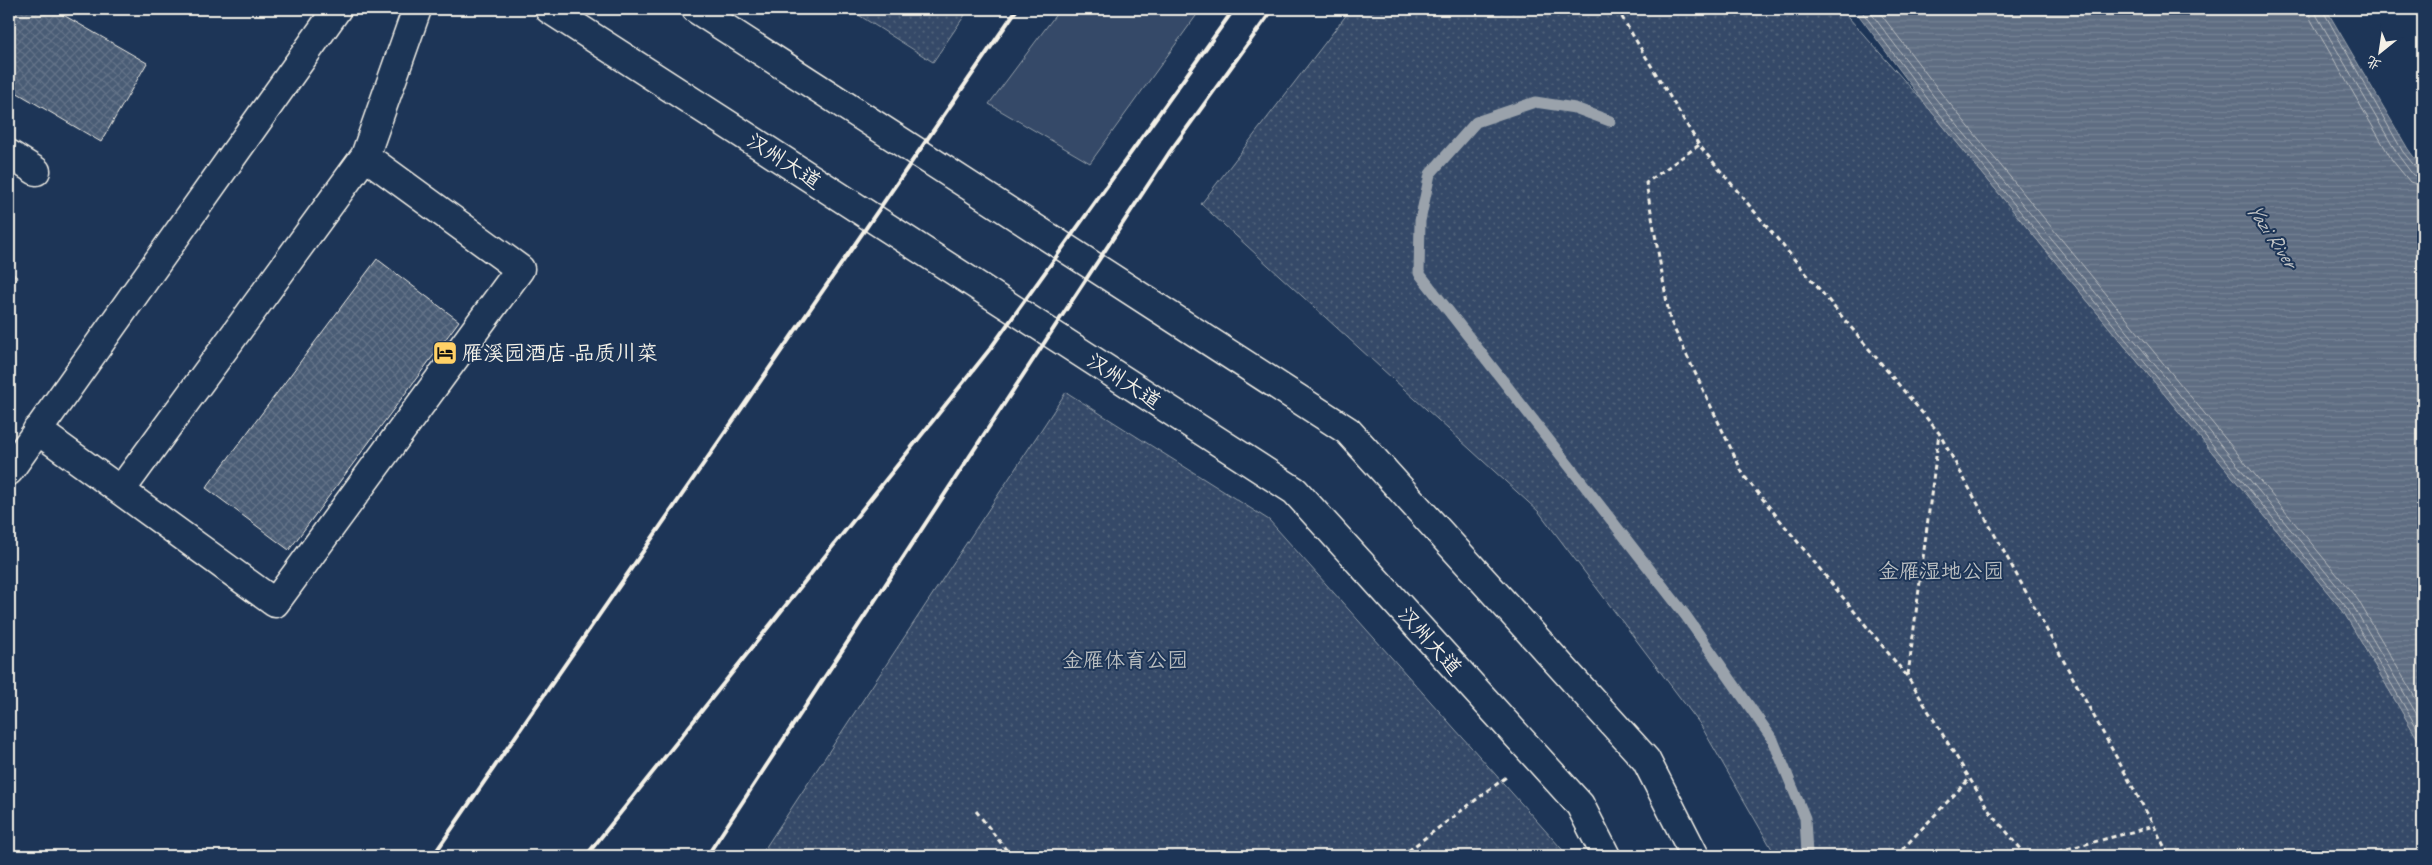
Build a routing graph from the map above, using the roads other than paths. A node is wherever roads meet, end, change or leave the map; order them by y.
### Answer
1 (337, 9) edge
2 (417, 9) edge
3 (550, 9) edge
4 (696, 9) edge
5 (9, 154) edge
6 (365, 156) junction
7 (36, 171) dead end
8 (38, 430) junction
9 (9, 471) edge
10 (121, 490) junction
11 (1606, 856) edge
12 (1695, 856) edge

1 - 8 main road
2 - 6 main road
3 - 11 main road, 汉州大道
4 - 12 main road
5 - 7 main road
6 - 10 main road
6 - 10 main road
8 - 9 main road
8 - 10 main road

